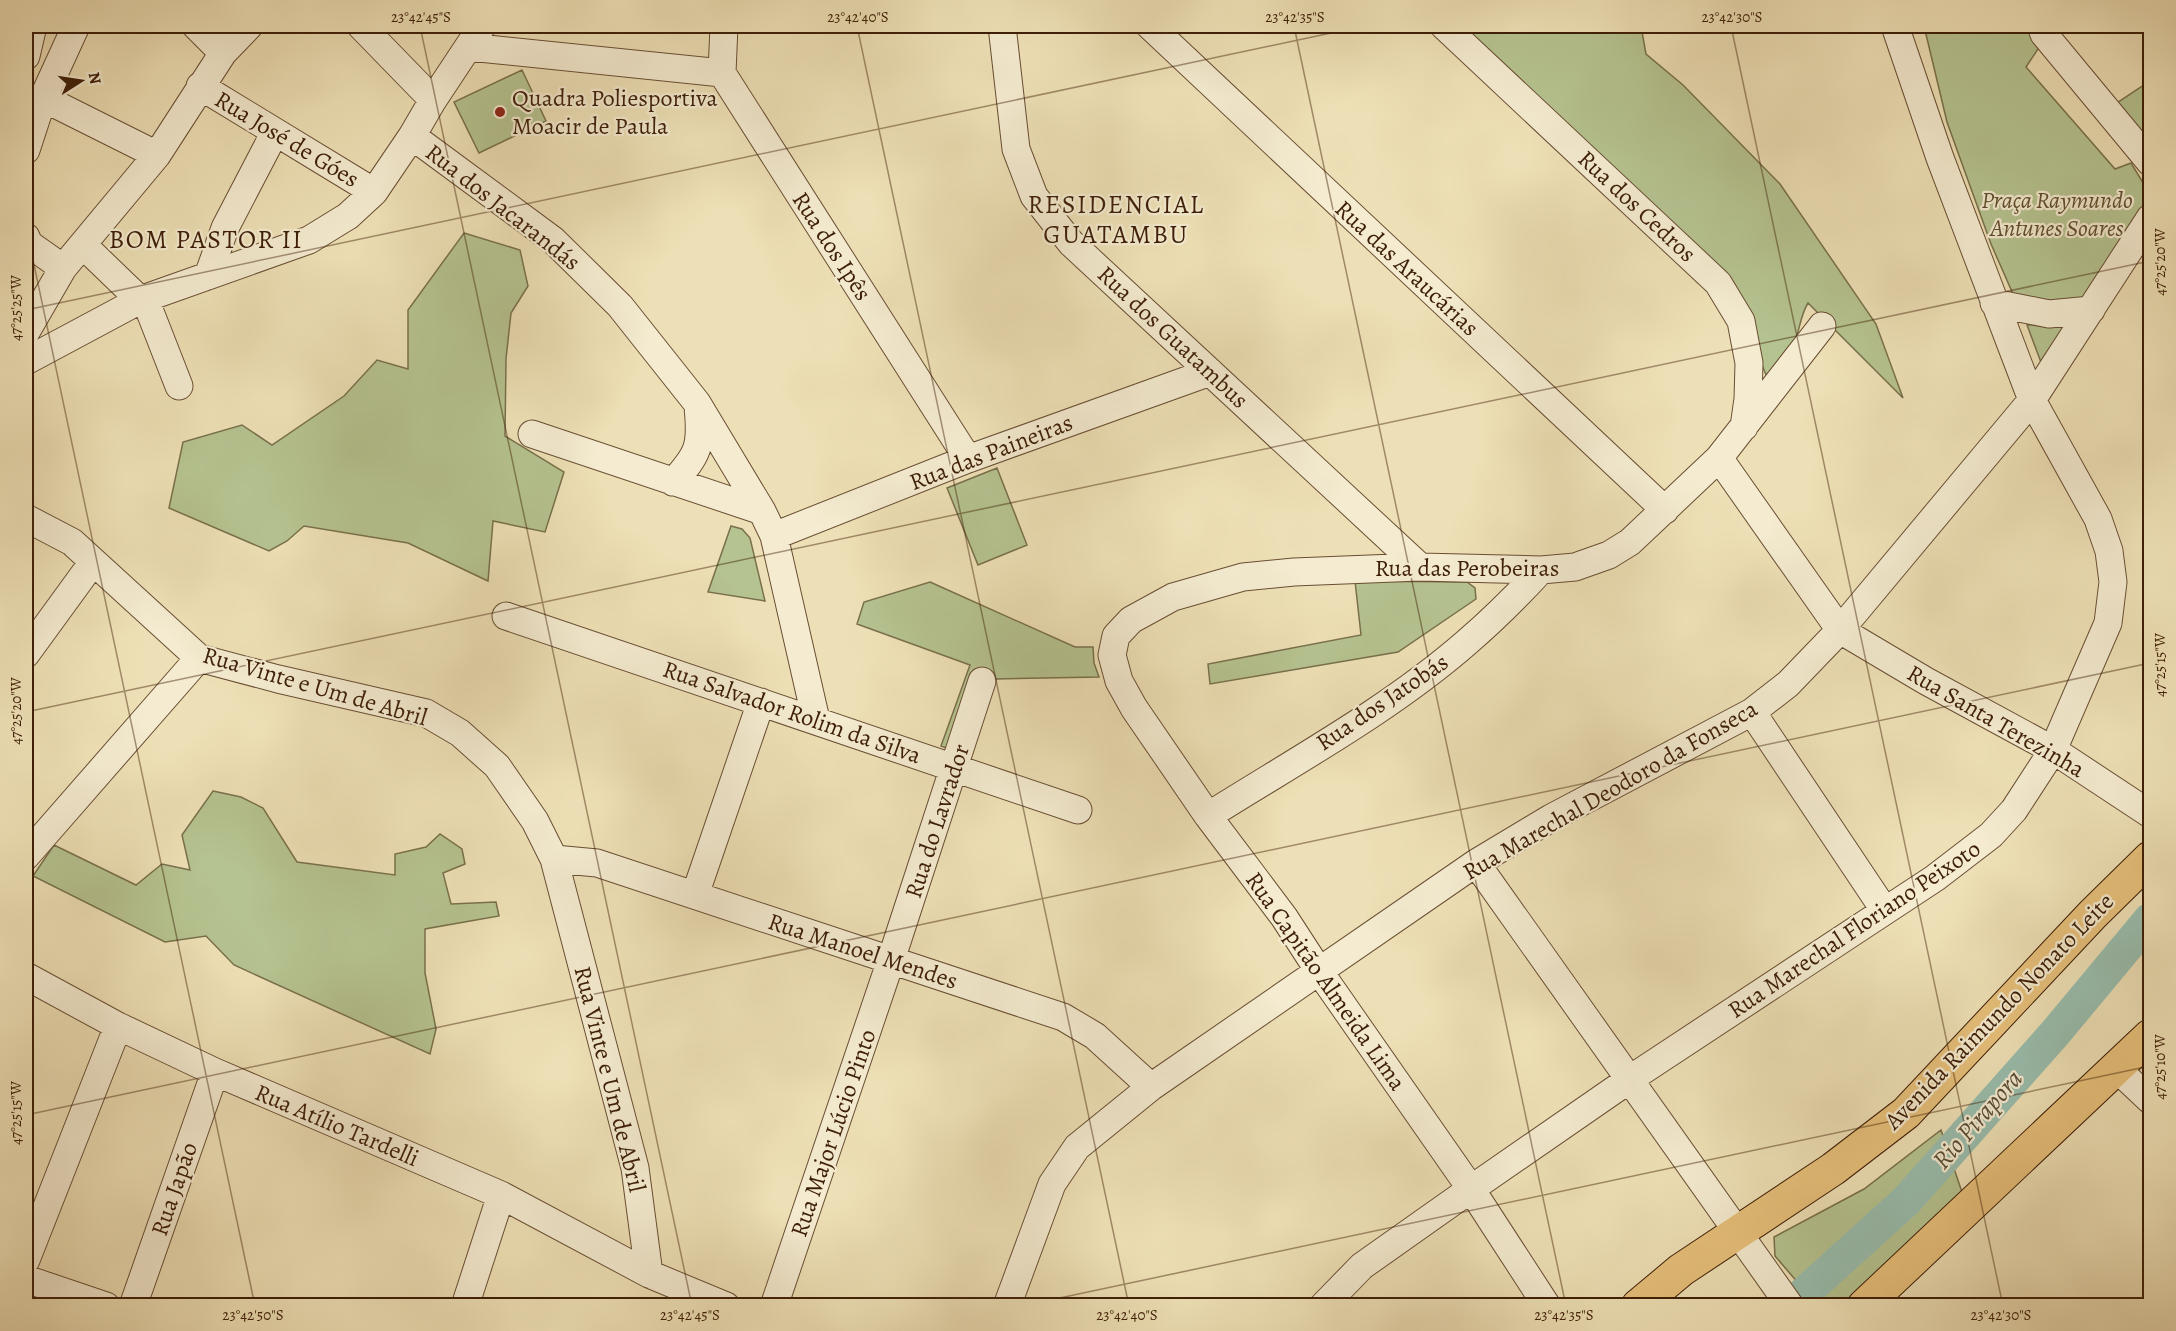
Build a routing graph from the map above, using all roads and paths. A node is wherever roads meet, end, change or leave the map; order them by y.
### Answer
1 (33, 26) edge
2 (76, 26) edge
3 (196, 26) edge
4 (249, 26) edge
5 (362, 26) edge
6 (724, 26) edge
7 (1002, 26) edge
8 (1150, 26) edge
9 (1444, 26) edge
10 (1895, 26) edge
11 (1914, 26) edge
12 (2041, 26) edge
13 (475, 36) edge
14 (223, 53) junction
15 (26, 56) edge
16 (722, 73) junction
17 (200, 86) junction
18 (43, 98) junction
19 (433, 100) junction
20 (275, 132) junction
21 (412, 136) junction
22 (26, 150) edge
23 (157, 155) junction
24 (1940, 158) junction
25 (2151, 162) edge
26 (374, 192) junction
27 (2151, 218) edge
28 (26, 237) edge
29 (83, 244) junction
30 (63, 268) junction
31 (208, 276) junction
32 (142, 300) junction
33 (1994, 303) junction
34 (2091, 310) junction
35 (1822, 326) dead end
36 (26, 333) edge
37 (26, 361) edge
38 (1210, 372) junction
39 (179, 386) dead end
40 (2032, 400) junction
41 (697, 403) junction
42 (1743, 428) junction
43 (532, 434) dead end
44 (1719, 458) junction
45 (968, 459) junction
46 (673, 482) junction
47 (1665, 510) junction
48 (762, 511) junction
49 (26, 518) edge
50 (774, 536) junction
51 (93, 562) junction
52 (1419, 567) junction
53 (1541, 570) junction
54 (506, 616) dead end
55 (1840, 630) junction
56 (26, 654) edge
57 (1112, 655) joint
58 (199, 658) junction
59 (982, 681) dead end
60 (761, 702) junction
61 (1752, 712) junction
62 (816, 720) junction
63 (2053, 750) junction
64 (955, 768) junction
65 (1078, 810) dead end
66 (2151, 814) edge
67 (1208, 816) junction
68 (26, 856) edge
69 (2151, 858) edge
70 (554, 859) junction
71 (1476, 863) junction
72 (696, 895) junction
73 (1885, 911) junction
74 (891, 960) junction
75 (1319, 971) junction
76 (26, 976) edge
77 (118, 1026) junction
78 (2151, 1036) edge
79 (2116, 1068) junction
80 (215, 1072) junction
81 (1630, 1079) junction
82 (1151, 1087) junction
83 (2151, 1100) edge
84 (1471, 1189) junction
85 (501, 1195) junction
86 (1737, 1232) junction
87 (26, 1260) edge
88 (649, 1274) junction
89 (26, 1279) edge
90 (106, 1305) edge
91 (134, 1305) edge
92 (465, 1305) edge
93 (726, 1305) edge
94 (774, 1305) edge
95 (1007, 1305) edge
96 (1323, 1305) edge
97 (1547, 1305) edge
98 (1638, 1305) edge
99 (1790, 1305) edge
100 (1864, 1305) edge

1 - 15 street
2 - 18 street
3 - 14 street
4 - 14 street
5 - 19 street
6 - 16 street
7 - 38 street, Rua dos Guatambus
8 - 47 street, Rua das Araucárias
9 - 42 street, Rua dos Cedros
10 - 24 street
11 - 24 street
12 - 25 street
13 - 16 street
13 - 19 street
14 - 17 street
16 - 45 street, Rua dos Ipês
17 - 20 street, Rua José de Góes
17 - 23 street
18 - 22 street
18 - 23 street
19 - 21 street
20 - 26 street, Rua José de Góes
20 - 31 street
21 - 26 street
21 - 41 street, Rua dos Jacarandás
23 - 29 street
24 - 33 street, Rua Marechal Floriano Peixoto
26 - 31 street
27 - 34 street, Rua Marechal Deodoro da Fonseca
28 - 30 street
29 - 30 street
29 - 32 street
30 - 36 street
31 - 32 street
32 - 37 street
32 - 39 street
33 - 34 street
33 - 40 street, Rua Marechal Floriano Peixoto
34 - 40 street, Rua Marechal Deodoro da Fonseca
35 - 42 street, Rua das Perobeiras
38 - 45 street, Rua das Paineiras
38 - 52 street, Rua dos Guatambus
40 - 55 street, Rua Marechal Deodoro da Fonseca
40 - 63 street, Rua Marechal Floriano Peixoto
41 - 46 street
41 - 48 street, Rua dos Jacarandás
42 - 44 street, Rua das Perobeiras
43 - 46 street
44 - 47 street, Rua das Perobeiras
44 - 55 street
45 - 50 street, Rua das Paineiras
46 - 48 street
47 - 53 street, Rua das Perobeiras
48 - 50 street, Rua dos Jacarandás
49 - 51 street, Rua Vinte e Um de Abril
50 - 62 street, Rua dos Jacarandás
51 - 56 street
51 - 58 street, Rua Vinte e Um de Abril
52 - 53 street, Rua das Perobeiras
52 - 57 street, Rua das Perobeiras
53 - 67 street, Rua dos Jatobás
54 - 60 street, Rua Salvador Rolim da Silva
55 - 61 street, Rua Marechal Deodoro da Fonseca
55 - 63 street, Rua Santa Terezinha
57 - 67 street, Rua Capitão Almeida Lima
58 - 68 street
58 - 70 street, Rua Vinte e Um de Abril
59 - 64 street, Rua do Lavrador
60 - 62 street, Rua Salvador Rolim da Silva
60 - 72 street
61 - 71 street, Rua Marechal Deodoro da Fonseca
61 - 73 street
62 - 64 street, Rua Salvador Rolim da Silva
63 - 66 street, Rua Santa Terezinha
63 - 73 street, Rua Marechal Floriano Peixoto
64 - 65 street, Rua Salvador Rolim da Silva
64 - 74 street, Rua do Lavrador
67 - 75 street, Rua Capitão Almeida Lima
69 - 86 main road, Avenida Raimundo Nonato Leite
70 - 72 street, Rua Manoel Mendes
70 - 88 street, Rua Vinte e Um de Abril
71 - 75 street, Rua Marechal Deodoro da Fonseca
71 - 81 street
72 - 74 street, Rua Manoel Mendes
73 - 81 street, Rua Marechal Floriano Peixoto
74 - 82 street, Rua Manoel Mendes
74 - 94 street, Rua Major Lúcio Pinto
75 - 82 street, Rua Marechal Deodoro da Fonseca
75 - 84 street, Rua Capitão Almeida Lima
76 - 77 street, Rua Atílio Tardelli
77 - 80 street, Rua Atílio Tardelli
77 - 87 street
78 - 79 main road
79 - 83 street
79 - 100 main road
80 - 85 street, Rua Atílio Tardelli
80 - 91 street, Rua Japão
81 - 84 street, Rua Marechal Floriano Peixoto
81 - 86 street
82 - 95 street, Rua Marechal Deodoro da Fonseca
84 - 96 street, Rua Marechal Floriano Peixoto
84 - 97 street, Rua Capitão Almeida Lima
85 - 88 street, Rua Atílio Tardelli
85 - 92 street
86 - 98 main road, Avenida Raimundo Nonato Leite
86 - 99 street
88 - 93 street, Rua Atílio Tardelli
89 - 90 street

